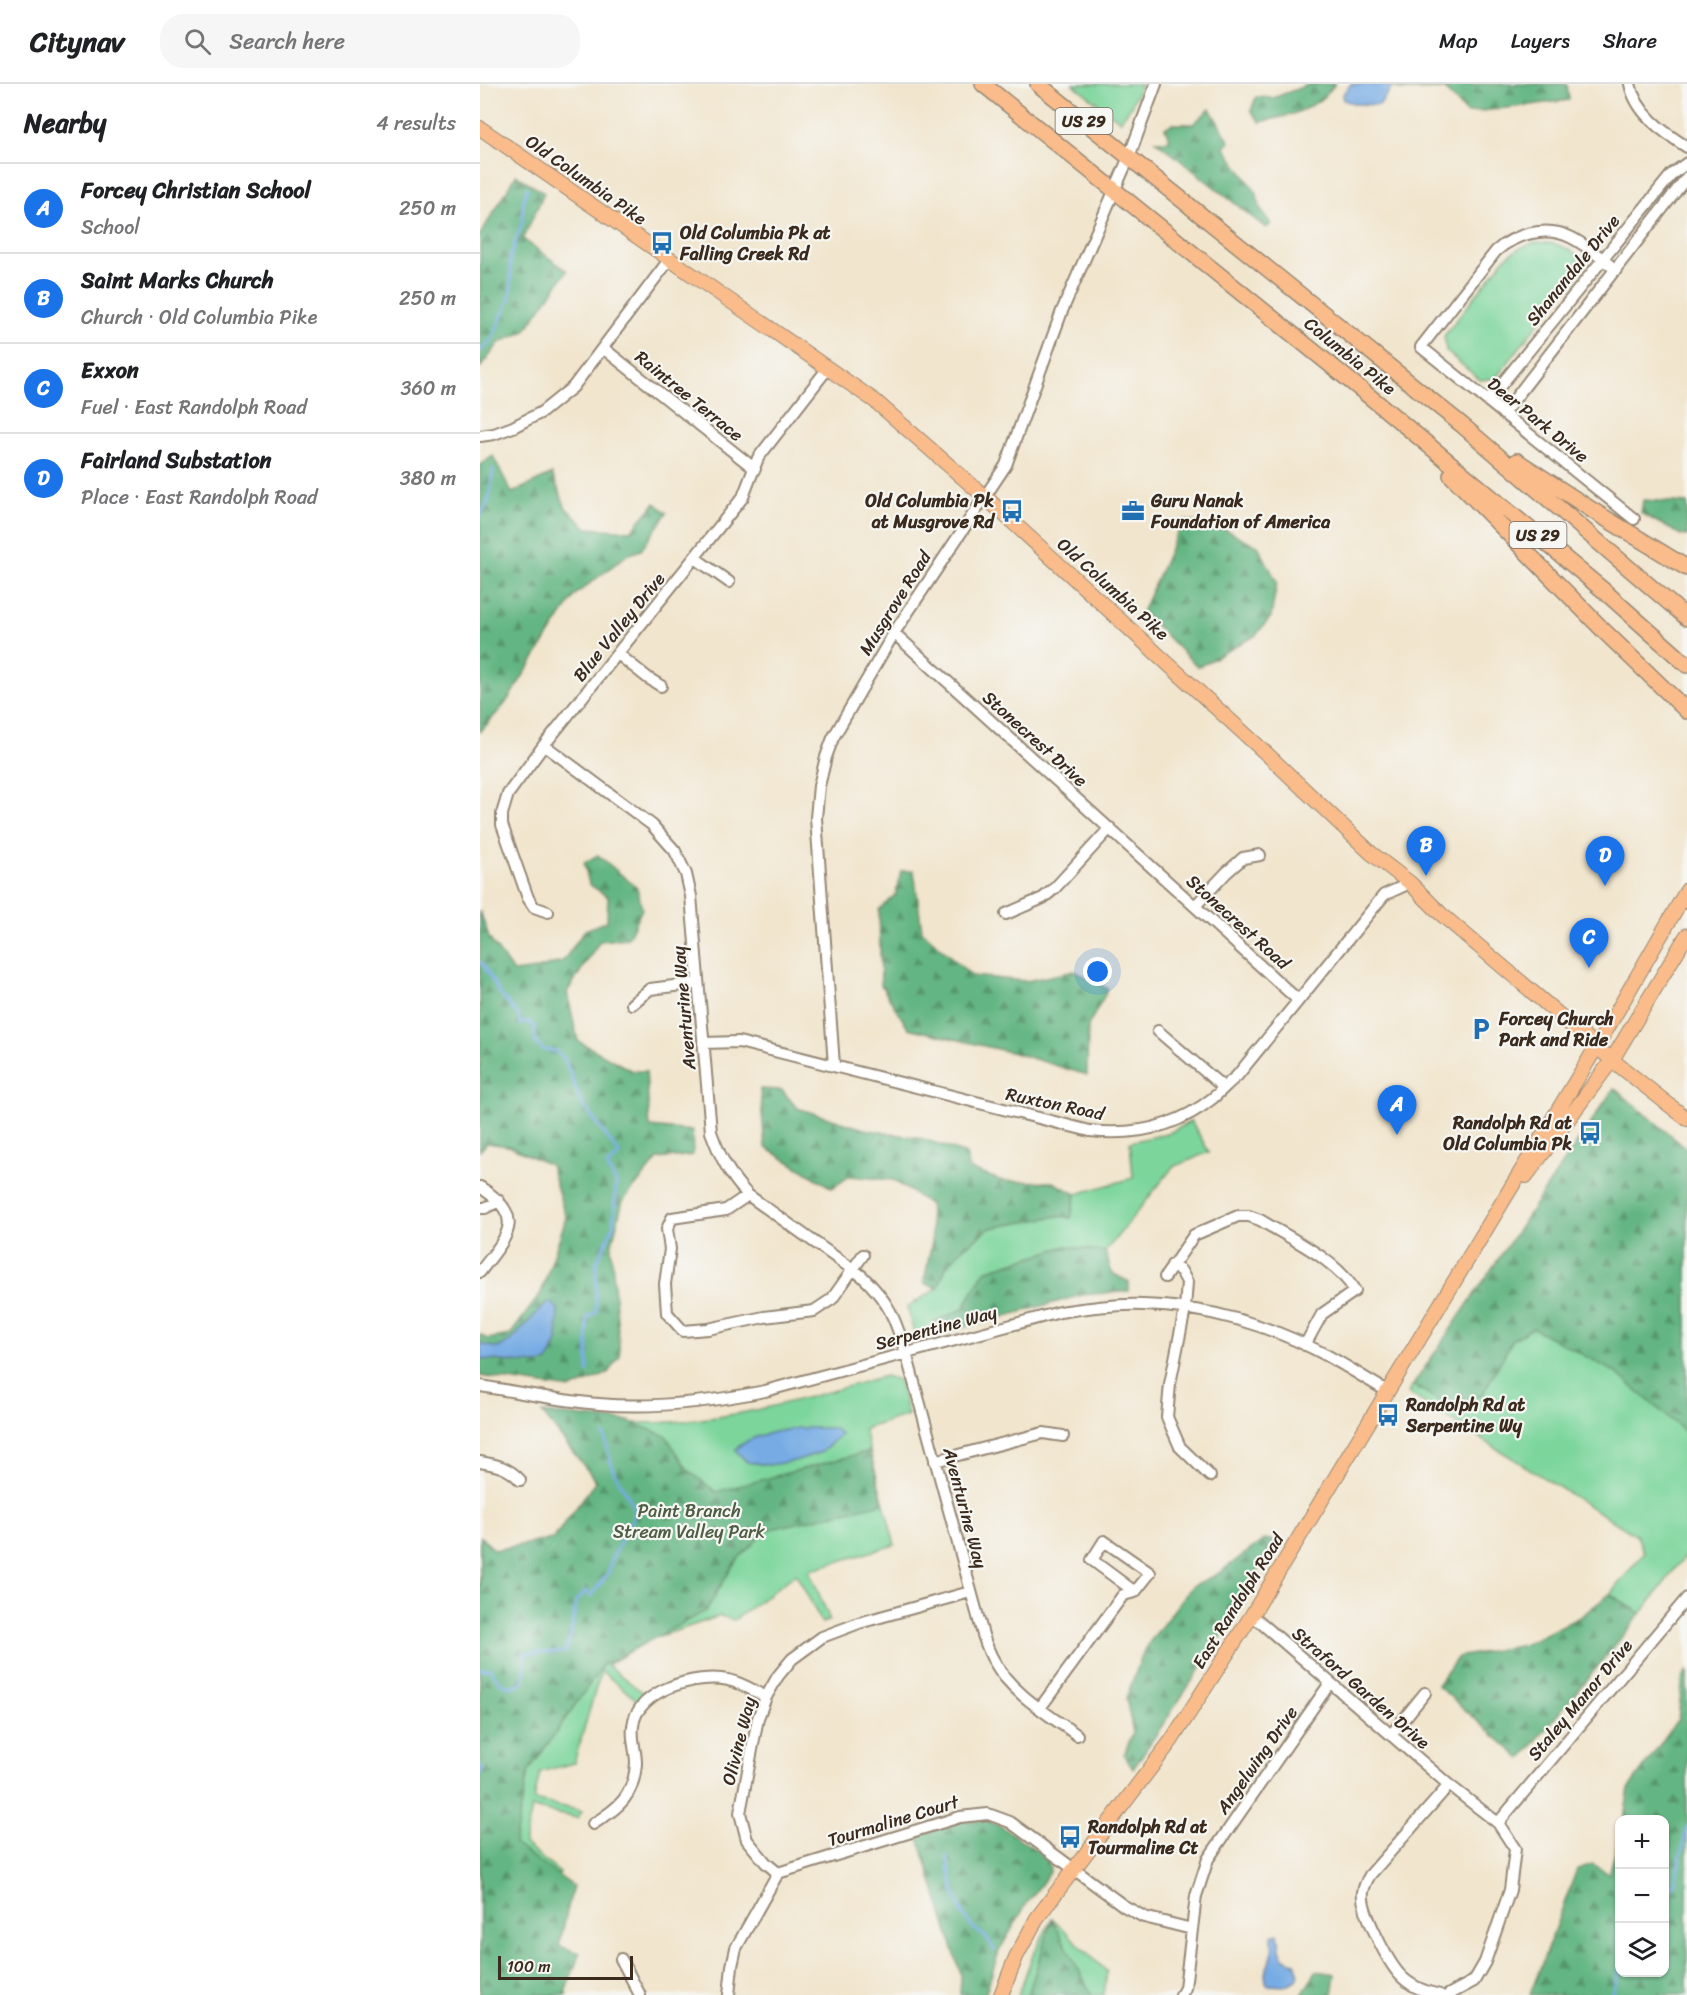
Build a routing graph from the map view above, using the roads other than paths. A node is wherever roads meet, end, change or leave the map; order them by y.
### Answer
1 (983, 84) edge
2 (1038, 84) edge
3 (1156, 84) edge
4 (1630, 84) edge
5 (480, 128) edge
6 (1687, 147) edge
7 (1129, 157) junction
8 (1687, 163) edge
9 (1687, 177) edge
10 (1114, 191) junction
11 (669, 260) junction
12 (1602, 260) junction
13 (1616, 270) junction
14 (603, 348) junction
15 (828, 368) junction
16 (1488, 401) junction
17 (1385, 409) junction
18 (1503, 414) junction
19 (1462, 425) junction
20 (480, 436) edge
21 (755, 470) junction
22 (984, 496) junction
23 (1634, 519) dead end
24 (695, 558) junction
25 (1687, 568) edge
26 (729, 582) dead end
27 (1687, 618) edge
28 (894, 633) junction
29 (618, 654) junction
30 (1687, 666) edge
31 (661, 686) dead end
32 (1687, 711) edge
33 (544, 745) junction
34 (1110, 828) junction
35 (1260, 855) dead end
36 (1155, 868) joint
37 (1410, 883) junction
38 (1687, 890) edge
39 (1195, 906) junction
40 (548, 912) dead end
41 (1006, 914) dead end
42 (1687, 935) edge
43 (698, 983) junction
44 (1298, 1000) junction
45 (632, 1004) dead end
46 (1158, 1031) dead end
47 (703, 1043) junction
48 (1597, 1046) junction
49 (1612, 1060) junction
50 (834, 1065) junction
51 (1223, 1087) junction
52 (1687, 1119) edge
53 (480, 1186) edge
54 (748, 1195) junction
55 (500, 1201) junction
56 (480, 1208) edge
57 (1493, 1217) junction
58 (863, 1255) dead end
59 (1173, 1265) junction
60 (852, 1269) junction
61 (480, 1272) edge
62 (1164, 1277) dead end
63 (1185, 1309) junction
64 (1305, 1345) junction
65 (906, 1353) junction
66 (480, 1386) edge
67 (1388, 1391) junction
68 (1063, 1436) dead end
69 (935, 1461) junction
70 (480, 1462) edge
71 (1210, 1476) dead end
72 (520, 1480) dead end
73 (970, 1592) junction
74 (1135, 1592) junction
75 (1687, 1598) edge
76 (1252, 1615) junction
77 (1330, 1683) junction
78 (1425, 1693) dead end
79 (766, 1697) junction
80 (1040, 1708) junction
81 (1077, 1735) dead end
82 (1390, 1735) junction
83 (1449, 1785) junction
84 (1498, 1823) junction
85 (594, 1824) dead end
86 (1074, 1869) junction
87 (778, 1873) junction
88 (1192, 1929) junction
89 (621, 1959) dead end
90 (1454, 1994) edge
91 (640, 1995) edge
92 (729, 1995) edge
93 (1001, 1995) edge
94 (1181, 1995) edge
95 (1440, 1995) edge

1 - 10 highway, Columbia Pike / US 29
2 - 7 highway, Columbia Pike / US 29
3 - 7 street, Musgrove Road
4 - 6 street
5 - 11 main road, Old Columbia Pike
7 - 10 street, Musgrove Road
7 - 19 highway, Columbia Pike / US 29
8 - 12 street, Shanandale Drive
9 - 13 street, Shanandale Drive
10 - 17 highway, Columbia Pike / US 29
10 - 22 street, Musgrove Road
11 - 14 street
11 - 15 main road, Old Columbia Pike
12 - 13 street
12 - 16 street, Shanandale Drive
12 - 16 street, Deer Park Drive
13 - 18 street, Shanandale Drive
14 - 20 street
14 - 21 street, Raintree Terrace
15 - 21 street, Blue Valley Drive
15 - 22 main road, Old Columbia Pike
16 - 18 street, Deer Park Drive
17 - 30 highway, Columbia Pike / US 29
17 - 32 highway
18 - 23 street, Deer Park Drive
19 - 25 highway
19 - 27 highway, Columbia Pike / US 29
21 - 24 street, Blue Valley Drive
22 - 28 street, Musgrove Road
22 - 37 main road, Old Columbia Pike
24 - 26 street
24 - 29 street, Blue Valley Drive
28 - 34 street, Stonecrest Drive
28 - 50 street, Musgrove Road
29 - 31 street
29 - 33 street, Blue Valley Drive
33 - 40 street, Blue Valley Drive
33 - 43 street, Aventurine Way
34 - 36 street, Stonecrest Drive
34 - 41 street
35 - 39 street
36 - 39 street, Stonecrest Road
37 - 44 street, Ruxton Road
37 - 48 main road, Old Columbia Pike
38 - 48 main road, East Randolph Road
39 - 44 street, Stonecrest Road
42 - 49 main road, East Randolph Road
43 - 45 street
43 - 47 street, Aventurine Way
44 - 51 street, Ruxton Road
46 - 51 street
47 - 50 street, Ruxton Road
47 - 54 street, Aventurine Way
48 - 49 main road, Old Columbia Pike
48 - 57 main road, East Randolph Road
49 - 52 main road, Old Columbia Pike
49 - 57 main road, East Randolph Road
50 - 51 street, Ruxton Road
53 - 55 street
54 - 60 street, Aventurine Way
54 - 60 street
55 - 56 street
55 - 61 street
57 - 67 main road, East Randolph Road
58 - 60 street
59 - 62 street
59 - 63 street
59 - 64 street
60 - 65 street, Aventurine Way
63 - 64 street, Serpentine Way
63 - 65 street, Serpentine Way
63 - 71 street
64 - 67 street, Serpentine Way
65 - 66 street, Serpentine Way
65 - 69 street, Aventurine Way
67 - 76 main road, East Randolph Road
68 - 69 street
69 - 73 street, Aventurine Way
70 - 72 street
73 - 79 street, Olivine Way
73 - 80 street, Aventurine Way
74 - 74 street
74 - 80 street
75 - 84 street, Staley Manor Drive
76 - 77 street, Straford Garden Drive
76 - 86 main road, East Randolph Road
77 - 82 street, Straford Garden Drive
77 - 88 street, Angelwing Drive
78 - 82 street
79 - 85 street
79 - 87 street, Olivine Way
80 - 81 street, Aventurine Way
82 - 83 street, Straford Garden Drive
83 - 84 street, Straford Garden Drive
83 - 95 street
84 - 90 street, Straford Garden Drive
86 - 87 street, Tourmaline Court
86 - 88 street, Tourmaline Court
86 - 93 main road, East Randolph Road
87 - 92 street
88 - 94 street, Angelwing Drive
89 - 91 street

